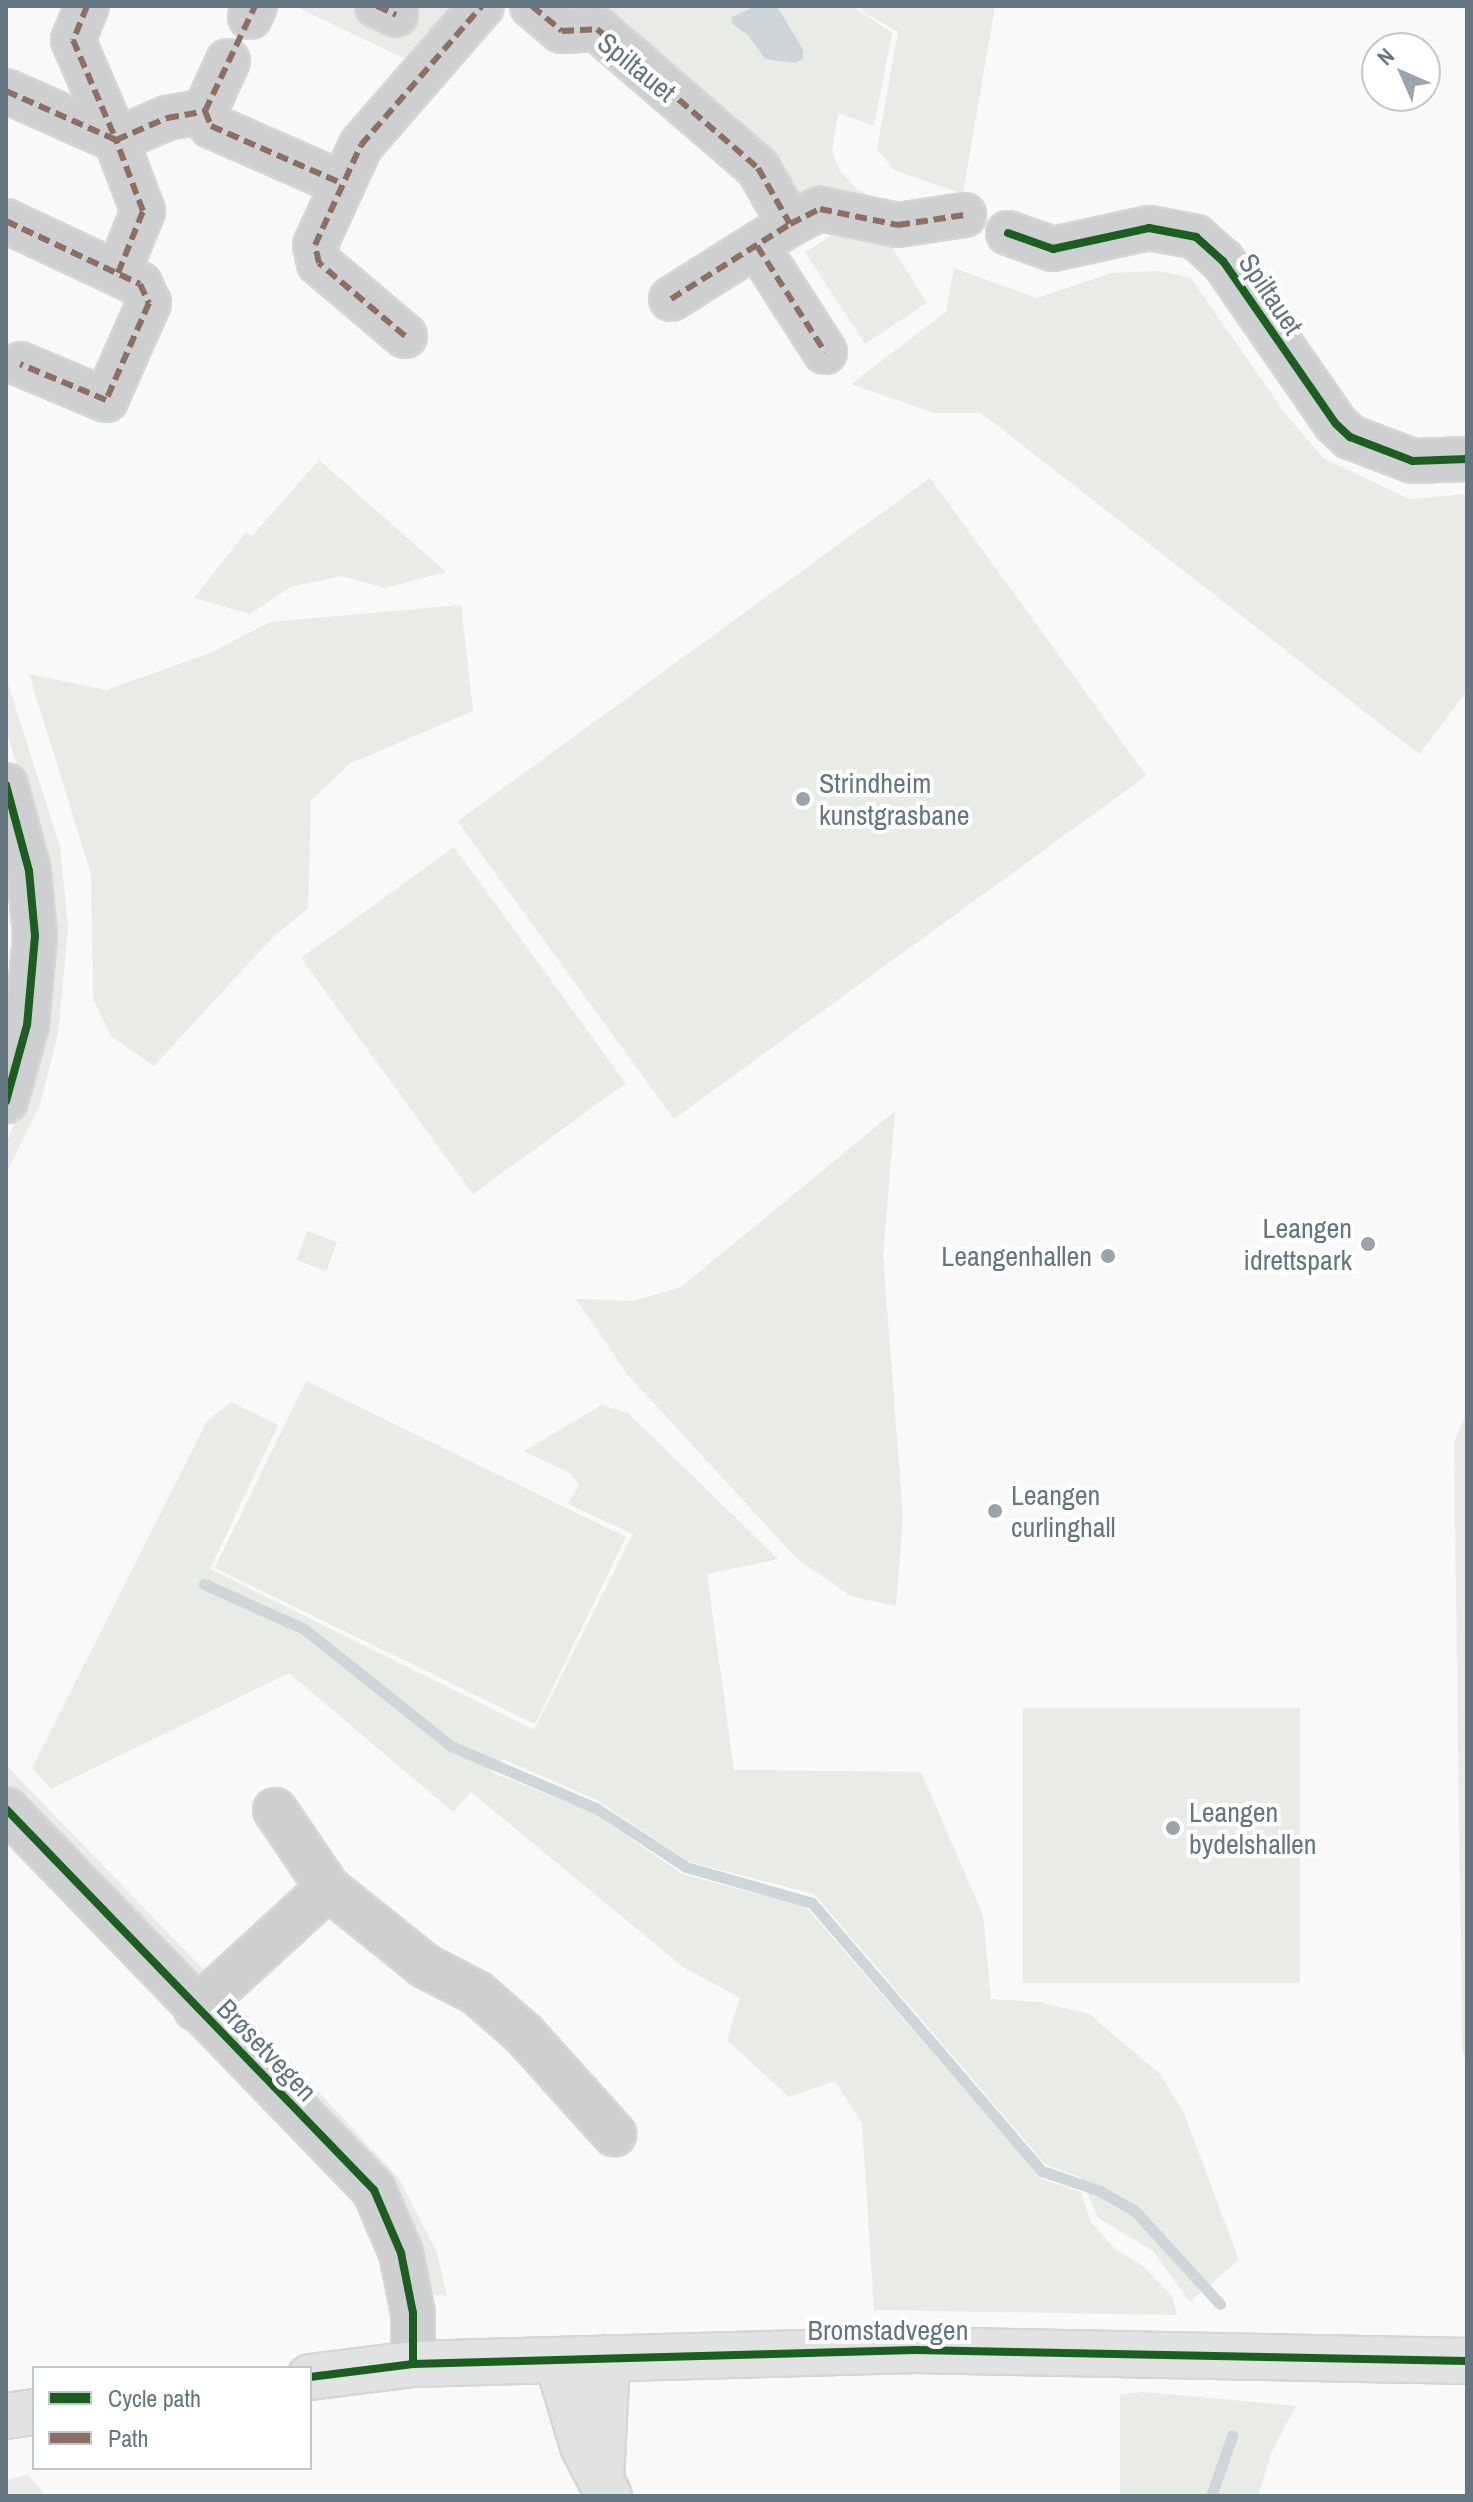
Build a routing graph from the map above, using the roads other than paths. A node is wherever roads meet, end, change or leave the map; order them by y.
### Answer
1 (87, 6) edge
2 (482, 6) edge
3 (532, 6) edge
4 (228, 61) dead end
5 (6, 91) edge
6 (205, 111) junction
7 (116, 140) junction
8 (341, 183) junction
9 (964, 215) dead end
10 (6, 221) edge
11 (1008, 233) dead end
12 (774, 235) junction
13 (118, 273) junction
14 (671, 299) dead end
15 (405, 336) dead end
16 (825, 352) dead end
17 (20, 364) dead end
18 (1467, 459) edge
19 (6, 785) edge
20 (6, 1101) edge
21 (6, 1809) edge
22 (275, 1810) dead end
23 (328, 1888) junction
24 (196, 2009) junction
25 (614, 2134) dead end
26 (607, 2358) junction
27 (557, 2360) junction
28 (1467, 2361) edge
29 (413, 2364) junction
30 (312, 2377) edge
31 (32, 2412) edge
32 (6, 2416) edge
33 (605, 2487) edge

1 - 7 street
2 - 8 street
3 - 12 street, Spiltauet
4 - 6 street
5 - 7 street
6 - 7 street
6 - 8 street
7 - 13 street
8 - 15 street
9 - 12 street
10 - 13 street
11 - 18 street, Spiltauet
12 - 14 street
12 - 16 street, Spiltauet
13 - 17 street
19 - 20 street
21 - 24 street, Brøsetvegen
22 - 23 street
23 - 24 street, Brøsetvegen
23 - 25 street
24 - 29 street, Brøsetvegen
26 - 27 street, Bromstadvegen
26 - 28 street, Bromstadvegen
26 - 33 street
27 - 29 street, Bromstadvegen
27 - 33 street
29 - 30 street, Bromstadvegen
31 - 32 street

